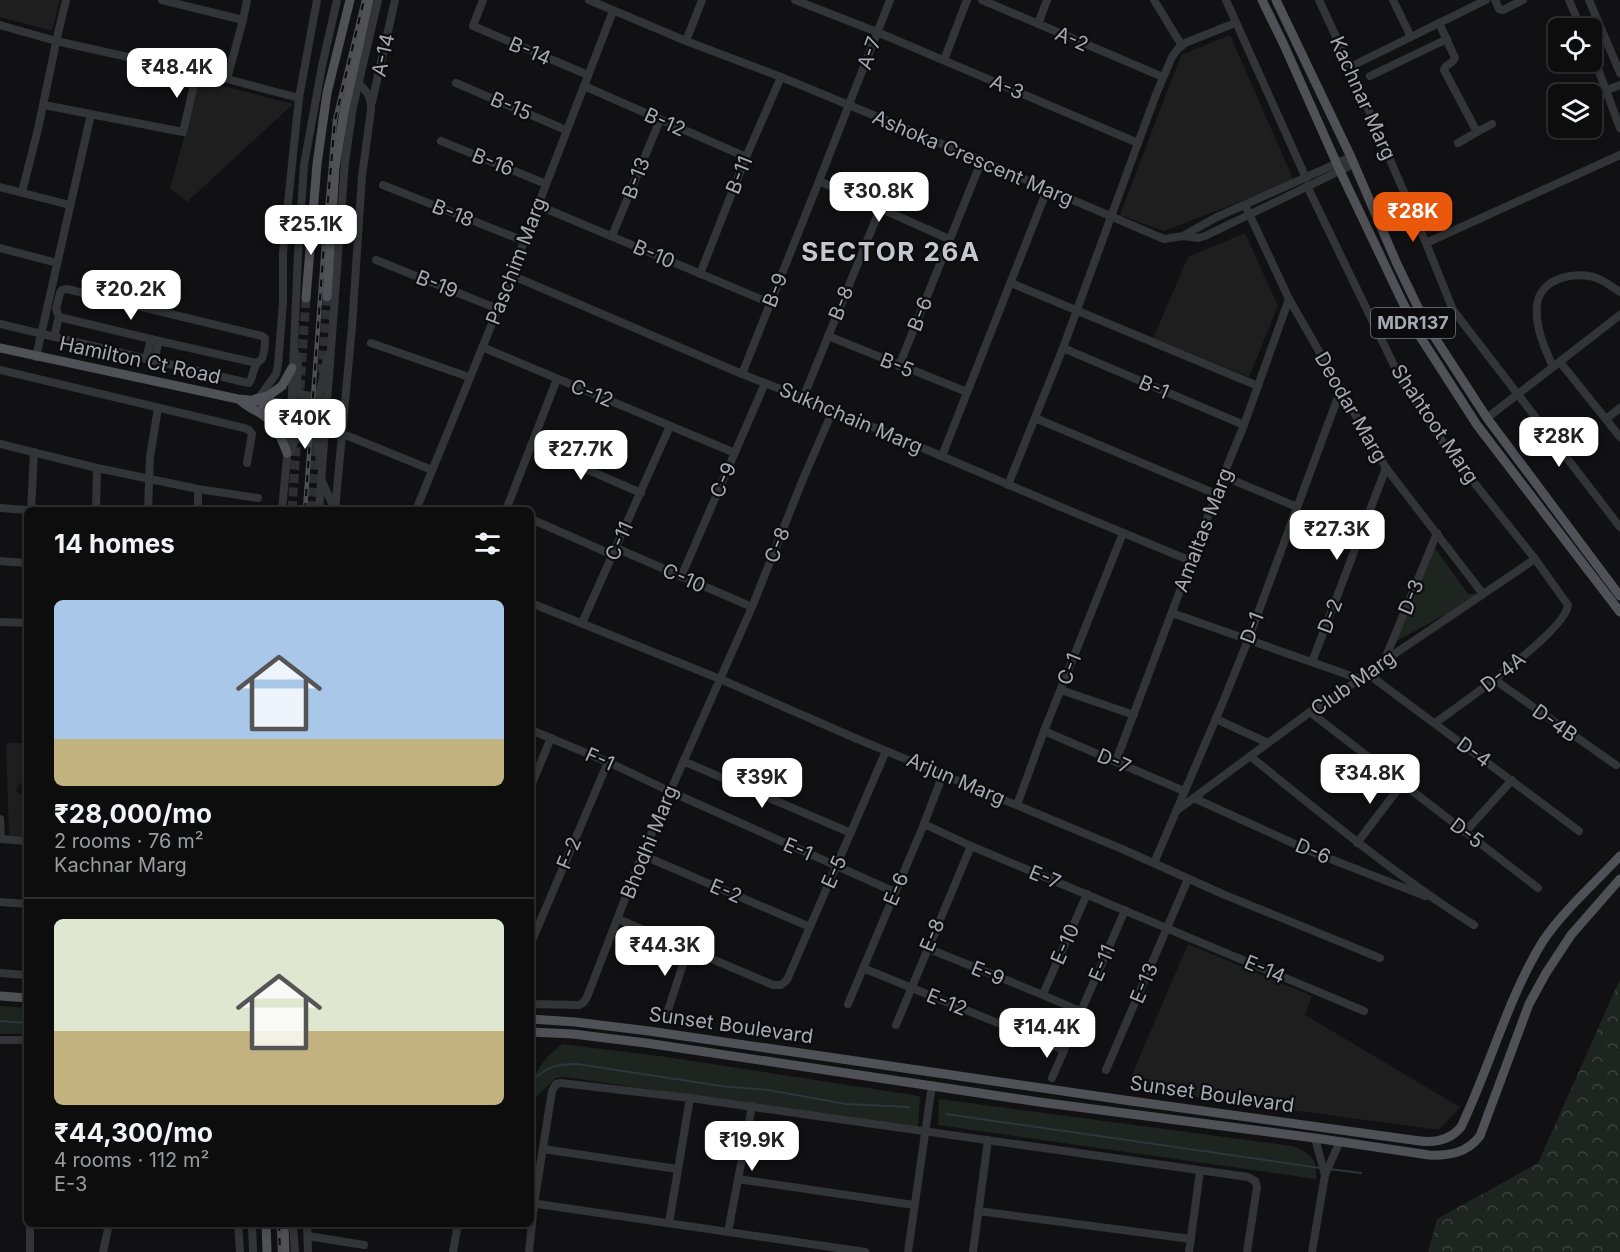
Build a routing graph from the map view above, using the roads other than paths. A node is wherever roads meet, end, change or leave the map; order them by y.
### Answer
1 (66, 0) edge
2 (162, 0) edge
3 (247, 0) edge
4 (317, 0) edge
5 (337, 0) edge
6 (350, 0) edge
7 (369, 0) edge
8 (378, 0) edge
9 (395, 0) edge
10 (483, 0) edge
11 (589, 0) edge
12 (702, 0) edge
13 (795, 0) edge
14 (890, 0) edge
15 (967, 0) edge
16 (982, 0) edge
17 (1047, 0) edge
18 (1154, 0) edge
19 (1226, 0) edge
20 (1262, 0) edge
21 (1276, 0) edge
22 (1319, 0) edge
23 (1393, 0) edge
24 (1486, 0) edge
25 (1495, 0) edge
26 (1523, 0) edge
27 (1569, 0) edge
28 (1589, 0) edge
29 (811, 3) edge
30 (193, 4) edge
31 (614, 11) junction
32 (1577, 18) edge
33 (1597, 18) edge
34 (243, 20) junction
35 (1439, 23) junction
36 (1038, 24) junction
37 (0, 25) edge
38 (1237, 27) junction
39 (1602, 31) edge
40 (877, 32) junction
41 (1411, 37) junction
42 (1447, 39) junction
43 (56, 41) junction
44 (686, 41) junction
45 (1182, 46) junction
46 (944, 60) junction
47 (1350, 67) junction
48 (197, 72) junction
49 (1600, 72) edge
50 (1620, 73) edge
51 (588, 75) junction
52 (1370, 76) dead end
53 (781, 77) junction
54 (1163, 77) junction
55 (227, 79) junction
56 (456, 83) dead end
57 (359, 84) junction
58 (1620, 85) edge
59 (584, 86) junction
60 (1607, 90) junction
61 (299, 98) junction
62 (44, 105) junction
63 (849, 106) junction
64 (370, 110) junction
65 (91, 114) junction
66 (660, 120) junction
67 (1492, 124) dead end
68 (1620, 128) edge
69 (566, 130) junction
70 (1477, 132) junction
71 (441, 141) dead end
72 (1138, 143) junction
73 (1458, 143) dead end
74 (1620, 155) edge
75 (746, 157) junction
76 (1353, 160) junction
77 (981, 162) junction
78 (1339, 168) junction
79 (819, 181) junction
80 (1306, 182) junction
81 (546, 184) junction
82 (383, 185) dead end
83 (0, 187) edge
84 (1047, 190) junction
85 (22, 192) junction
86 (70, 205) junction
87 (537, 205) junction
88 (1245, 205) junction
89 (880, 209) junction
90 (1249, 214) junction
91 (1111, 217) junction
92 (612, 236) junction
93 (1183, 236) junction
94 (949, 239) junction
95 (524, 241) junction
96 (1426, 243) junction
97 (0, 248) edge
98 (284, 252) junction
99 (298, 254) junction
100 (376, 260) dead end
101 (57, 263) junction
102 (511, 274) junction
103 (700, 274) junction
104 (1011, 284) junction
105 (1620, 292) edge
106 (327, 297) tunnel mouth
107 (306, 298) tunnel mouth
108 (1289, 299) junction
109 (770, 303) junction
110 (498, 309) junction
111 (1078, 311) junction
112 (1620, 315) edge
113 (59, 317) junction
114 (0, 324) edge
115 (40, 334) junction
116 (828, 336) junction
117 (54, 337) junction
118 (155, 340) junction
119 (371, 343) dead end
120 (482, 347) junction
121 (0, 348) edge
122 (1063, 348) junction
123 (293, 349) junction
124 (331, 352) junction
125 (36, 357) junction
126 (150, 360) junction
127 (256, 363) junction
128 (1557, 364) junction
129 (899, 366) junction
130 (292, 368) junction
131 (0, 370) edge
132 (742, 374) junction
133 (469, 377) junction
134 (557, 379) junction
135 (765, 383) junction
136 (1258, 386) junction
137 (1341, 389) junction
138 (967, 393) junction
139 (1518, 394) junction
140 (803, 398) junction
141 (238, 399) junction
142 (258, 399) junction
143 (158, 408) junction
144 (1620, 408) edge
145 (291, 410) junction
146 (833, 410) junction
147 (327, 413) junction
148 (1035, 418) junction
149 (1487, 418) junction
150 (1606, 419) junction
151 (1244, 425) junction
152 (670, 426) junction
153 (348, 436) dead end
154 (1620, 437) edge
155 (0, 444) edge
156 (531, 445) junction
157 (34, 453) junction
158 (287, 453) junction
159 (735, 453) junction
160 (942, 456) junction
161 (246, 463) dead end
162 (286, 464) junction
163 (322, 467) junction
164 (98, 468) junction
165 (1386, 468) junction
166 (432, 470) junction
167 (1223, 476) junction
168 (148, 479) junction
169 (321, 479) junction
170 (1008, 485) junction
171 (198, 489) junction
172 (641, 493) junction
173 (1216, 495) junction
174 (258, 498) dead end
175 (29, 507) edge
176 (96, 507) edge
177 (148, 507) edge
178 (198, 507) edge
179 (282, 507) edge
180 (319, 507) edge
181 (334, 507) edge
182 (335, 507) edge
183 (417, 507) edge
184 (508, 507) edge
185 (1297, 507) junction
186 (0, 508) edge
187 (24, 510) edge
188 (534, 520) edge
189 (1620, 527) edge
190 (1123, 533) junction
191 (1437, 533) junction
192 (614, 551) junction
193 (1535, 559) junction
194 (0, 561) edge
195 (1191, 561) junction
196 (24, 562) edge
197 (681, 577) junction
198 (1483, 594) junction
199 (1620, 596) edge
200 (534, 604) edge
201 (752, 607) junction
202 (1620, 612) edge
203 (1172, 613) junction
204 (1565, 615) joint
205 (0, 622) edge
206 (24, 623) edge
207 (582, 623) junction
208 (1248, 640) junction
209 (1384, 660) junction
210 (1312, 662) junction
211 (1364, 677) junction
212 (720, 679) junction
213 (1495, 680) junction
214 (1061, 690) junction
215 (1310, 712) junction
216 (1134, 715) junction
217 (1216, 718) junction
218 (1435, 723) junction
219 (534, 731) edge
220 (1044, 731) junction
221 (551, 738) junction
222 (1268, 743) junction
223 (886, 750) junction
224 (1250, 756) junction
225 (683, 761) junction
226 (1116, 761) junction
227 (608, 762) junction
228 (1616, 765) dead end
229 (943, 774) junction
230 (534, 779) edge
231 (1512, 780) junction
232 (1402, 784) junction
233 (669, 791) junction
234 (1184, 791) junction
235 (1194, 798) junction
236 (1017, 805) junction
237 (1175, 812) junction
238 (0, 819) edge
239 (924, 824) junction
240 (1579, 831) dead end
241 (1465, 832) junction
242 (851, 833) junction
243 (1, 839) edge
244 (24, 841) edge
245 (1357, 843) junction
246 (971, 846) junction
247 (642, 855) junction
248 (1620, 856) edge
249 (1154, 863) junction
250 (837, 866) junction
251 (1188, 879) junction
252 (1620, 879) edge
253 (1538, 888) dead end
254 (895, 892) junction
255 (1087, 894) junction
256 (1435, 900) junction
257 (0, 902) edge
258 (24, 904) edge
259 (1125, 910) junction
260 (618, 919) junction
261 (1474, 925) dead end
262 (810, 927) junction
263 (1167, 928) junction
264 (534, 933) edge
265 (927, 948) junction
266 (687, 949) junction
267 (1380, 958) dead end
268 (863, 968) junction
269 (0, 973) edge
270 (24, 975) edge
271 (911, 987) junction
272 (1043, 994) junction
273 (0, 996) edge
274 (24, 998) edge
275 (534, 1004) edge
276 (848, 1004) dead end
277 (1364, 1011) dead end
278 (1082, 1012) junction
279 (667, 1013) dead end
280 (534, 1019) edge
281 (896, 1025) dead end
282 (534, 1032) edge
283 (0, 1040) edge
284 (24, 1041) edge
285 (779, 1049) junction
286 (1064, 1050) junction
287 (777, 1061) junction
288 (1106, 1070) dead end
289 (962, 1076) junction
290 (1052, 1078) dead end
291 (932, 1085) junction
292 (960, 1089) junction
293 (690, 1098) junction
294 (752, 1106) junction
295 (924, 1132) junction
296 (1450, 1137) junction
297 (1315, 1138) junction
298 (988, 1140) junction
299 (1340, 1141) junction
300 (543, 1149) junction
301 (1461, 1152) junction
302 (677, 1169) junction
303 (1200, 1171) junction
304 (1325, 1172) junction
305 (738, 1179) junction
306 (534, 1198) edge
307 (534, 1204) edge
308 (914, 1205) junction
309 (978, 1211) junction
310 (669, 1223) junction
311 (30, 1227) edge
312 (108, 1227) edge
313 (238, 1227) edge
314 (252, 1227) edge
315 (266, 1227) edge
316 (284, 1227) edge
317 (293, 1227) edge
318 (307, 1227) edge
319 (457, 1227) edge
320 (531, 1227) edge
321 (728, 1232) junction
322 (308, 1236) junction
323 (1191, 1239) junction
324 (364, 1245) dead end
325 (30, 1252) edge
326 (103, 1252) edge
327 (240, 1252) edge
328 (253, 1252) edge
329 (267, 1252) edge
330 (285, 1252) edge
331 (295, 1252) edge
332 (308, 1252) edge
333 (453, 1252) edge
334 (528, 1252) edge
335 (865, 1252) edge
336 (908, 1252) edge
337 (973, 1252) edge
338 (1189, 1252) edge
339 (1247, 1252) edge
340 (1312, 1252) edge

1 - 43 street
2 - 30 street
3 - 34 street
4 - 61 street
5 - 99 street
6 - 107 main road
7 - 106 main road
8 - 57 street
9 - 64 street, A-14
10 - 51 street, B-14
11 - 31 street, Ashoka Crescent Marg
12 - 44 street
13 - 29 street, A-3
14 - 40 street, A-7
15 - 46 street
16 - 36 street, A-2
17 - 36 street
18 - 45 street
19 - 38 street
20 - 78 main road, MDR137
21 - 76 main road, MDR137
22 - 47 street, Kachnar Marg
23 - 41 street
24 - 35 street
25 - 26 street
27 - 32 street
28 - 33 street
29 - 40 street, A-3
30 - 34 street
31 - 44 street, Ashoka Crescent Marg
31 - 51 street, Paschim Marg
34 - 55 street
35 - 41 street
35 - 42 street
36 - 54 street, A-2
37 - 43 street
38 - 45 street
38 - 80 street, Shahtoot Marg
39 - 50 street
40 - 46 street, A-3
40 - 63 street, A-7
41 - 47 street
42 - 52 street
42 - 70 street
43 - 48 street
43 - 62 street
44 - 53 street, Ashoka Crescent Marg
45 - 54 street
46 - 72 street, A-3
47 - 96 street, Kachnar Marg
48 - 55 street
48 - 65 street
49 - 60 street
51 - 59 street, Paschim Marg
53 - 63 street, Ashoka Crescent Marg
53 - 75 street, B-11
54 - 72 street
55 - 61 street
56 - 69 street, B-15
57 - 64 street
57 - 124 street
58 - 60 street
59 - 66 street, B-12
59 - 69 street, Paschim Marg
60 - 68 street
61 - 98 street
62 - 65 street
62 - 85 street
63 - 77 street, Ashoka Crescent Marg
63 - 79 street, B-9
64 - 182 street, A-14
65 - 86 street
66 - 75 street, B-12
66 - 92 street, B-13
67 - 70 street
69 - 81 street, Paschim Marg
70 - 73 street
71 - 81 street, B-16
72 - 91 street
74 - 96 street
75 - 103 street, B-11
76 - 78 street, Ashoka Crescent Marg
76 - 149 main road, MDR137
77 - 84 street, Ashoka Crescent Marg
77 - 94 street, B-6
78 - 80 street, Ashoka Crescent Marg
78 - 202 main road, MDR137
79 - 89 street
79 - 109 street, B-9
80 - 88 street
80 - 90 street, Ashoka Crescent Marg
80 - 193 street, Shahtoot Marg
81 - 87 street, Paschim Marg
82 - 95 street, B-18
83 - 85 street
84 - 91 street, Ashoka Crescent Marg
84 - 104 street
85 - 86 street
86 - 101 street
87 - 92 street, B-10
87 - 95 street, Paschim Marg
88 - 90 street, Deodar Marg
88 - 93 street
89 - 94 street
89 - 116 street, B-8
90 - 93 street, Ashoka Crescent Marg
90 - 108 street, Deodar Marg
91 - 93 street, Ashoka Crescent Marg
91 - 111 street
92 - 103 street, B-10
94 - 129 street, B-6
95 - 102 street, Paschim Marg
96 - 139 street, Kachnar Marg
97 - 101 street
98 - 99 street
98 - 142 street
99 - 123 street
100 - 110 street, B-19
101 - 115 street
102 - 110 street, Paschim Marg
102 - 132 street, Sukhchain Marg
103 - 109 street, B-10
104 - 111 street
104 - 138 street
105 - 128 street
108 - 136 street, Amaltas Marg
108 - 137 street, Deodar Marg
109 - 132 street, B-9
110 - 120 street, Paschim Marg
111 - 122 street
111 - 136 street
112 - 128 street
113 - 117 street
113 - 118 street
113 - 127 street
114 - 115 street
115 - 117 street
115 - 125 street
116 - 129 street, B-5
116 - 140 street, B-8
117 - 126 street
118 - 126 street
118 - 127 street
119 - 133 street
120 - 133 street, Paschim Marg
120 - 134 street, C-12
121 - 125 main road, Hamilton Ct Road
122 - 148 street
122 - 151 street, B-1
123 - 124 street
123 - 130 street
124 - 147 street
125 - 141 main road, Hamilton Ct Road
126 - 127 street
128 - 139 street
128 - 150 street
129 - 138 street, B-5
130 - 142 main road
130 - 145 street
131 - 143 street
132 - 135 street, Sukhchain Marg
133 - 166 street, Paschim Marg
134 - 152 street, C-12
134 - 156 street
135 - 140 street, Sukhchain Marg
135 - 159 street, C-9
136 - 151 street, Amaltas Marg
137 - 165 street, Deodar Marg
137 - 185 street, D-1
138 - 160 street
139 - 149 street
139 - 189 street, Kachnar Marg
140 - 146 street, Sukhchain Marg
141 - 142 main road
141 - 145 main road, Hamilton Ct Road
141 - 158 main road
143 - 161 street
143 - 168 street
144 - 150 street
145 - 147 main road, Hamilton Ct Road
145 - 158 street
146 - 160 street, Sukhchain Marg
146 - 201 street, C-8
147 - 163 street
148 - 170 street
148 - 173 street
149 - 199 main road, MDR137
150 - 154 street
151 - 167 street, Amaltas Marg
152 - 159 street, C-12
152 - 172 street, C-11
153 - 166 street
155 - 157 street
156 - 172 street
156 - 184 street
157 - 164 street
157 - 175 street
158 - 162 street
159 - 197 street, C-9
160 - 170 street, Sukhchain Marg
162 - 163 street
162 - 179 street
163 - 169 street
164 - 168 street
164 - 176 street
165 - 191 street, Deodar Marg
165 - 210 street, D-2
166 - 183 street, Paschim Marg
167 - 173 street, Amaltas Marg
167 - 185 street
168 - 171 street
168 - 177 street
169 - 180 street
169 - 181 street
170 - 190 street, Sukhchain Marg
171 - 174 street
171 - 178 street
172 - 192 street, C-11
173 - 195 street, Amaltas Marg
185 - 208 street, D-1
186 - 187 street
188 - 192 street, C-10
190 - 195 street, Sukhchain Marg
190 - 214 street, C-1
191 - 198 street, Deodar Marg
191 - 209 street, D-3
192 - 197 street, C-10
192 - 207 street, C-11
193 - 198 street, Club Marg
193 - 204 street, Shahtoot Marg
194 - 196 street
195 - 203 street, Amaltas Marg
197 - 201 street, C-10
198 - 209 street, Club Marg
200 - 207 street, Arjun Marg
201 - 212 street, C-8
203 - 208 street, D-4
203 - 216 street, Amaltas Marg
204 - 213 street, D-4A
205 - 206 street
207 - 212 street, Arjun Marg
208 - 210 street, D-4
208 - 217 street, D-1
209 - 211 street, Club Marg
210 - 211 street, D-4
211 - 215 street, Club Marg
211 - 218 street, D-4
212 - 223 street, Arjun Marg
212 - 225 street, Bhodhi Marg
213 - 218 street, D-4A
213 - 228 street, D-4B
214 - 216 street
214 - 220 street, C-1
215 - 222 street, Club Marg
215 - 232 street, D-5
216 - 226 street, Amaltas Marg
217 - 222 street
217 - 234 street, D-1
218 - 231 street, D-4
219 - 221 street, F-1
220 - 226 street, D-7
220 - 236 street, C-1
221 - 227 street, F-1
221 - 230 street
222 - 224 street, Club Marg
223 - 229 street, Arjun Marg
223 - 242 street, E-5
224 - 235 street, Club Marg
224 - 245 street, D-6
225 - 233 street, Bhodhi Marg
225 - 242 street
226 - 234 street, D-7
227 - 233 street, F-1
227 - 264 street, F-2
229 - 236 street, Arjun Marg
229 - 239 street, E-6
231 - 240 street, D-4
231 - 241 street
232 - 241 street, D-5
232 - 245 street
233 - 247 street, Bhodhi Marg
233 - 250 street, E-1
234 - 237 street, D-1
235 - 237 street, Club Marg
235 - 256 street, D-6
236 - 249 street, Arjun Marg
237 - 249 street, D-1
238 - 243 street
239 - 246 street, E-7
239 - 254 street, E-6
241 - 253 street, D-5
242 - 250 street, E-5
243 - 244 street
245 - 256 street, D-6
246 - 255 street, E-7
246 - 265 street, E-8
247 - 260 street, Bhodhi Marg
247 - 262 street, E-2
248 - 296 main road
249 - 251 street, Arjun Marg
250 - 254 street, E-1
250 - 262 street, E-5
251 - 263 street, E-13
251 - 267 street, Arjun Marg
252 - 301 main road
254 - 268 street, E-6
255 - 259 street, E-7
255 - 272 street, E-10
256 - 261 street, D-6
257 - 258 street
259 - 263 street, E-7
259 - 278 street, E-11
260 - 266 street
260 - 275 street, Bhodhi Marg
262 - 266 street, E-5
263 - 277 street, E-14
263 - 288 street, E-13
265 - 271 street, E-8
265 - 272 street, E-9
266 - 279 street
268 - 271 street, E-12
268 - 276 street, E-6
269 - 270 street
271 - 281 street, E-8
271 - 286 street, E-12
272 - 278 street, E-9
273 - 274 main road
278 - 286 street, E-11
280 - 285 main road, Sunset Boulevard
282 - 287 main road, Sunset Boulevard
283 - 284 street
285 - 287 main road
285 - 289 main road, Sunset Boulevard
286 - 290 street, E-11
287 - 291 main road, Sunset Boulevard
289 - 292 main road
289 - 296 main road, Sunset Boulevard
291 - 292 main road, Sunset Boulevard
291 - 295 street
292 - 297 main road, Sunset Boulevard
293 - 294 street
293 - 300 street
293 - 302 street
294 - 295 street
294 - 305 street
295 - 298 street
295 - 308 street
296 - 301 main road
297 - 299 main road, Sunset Boulevard
297 - 304 street
298 - 303 street
298 - 309 street
299 - 301 main road, Sunset Boulevard
299 - 304 street
300 - 302 street
300 - 306 street
302 - 310 street
303 - 323 street
303 - 339 street
304 - 340 street
305 - 308 street
305 - 321 street
307 - 310 street
308 - 336 street
309 - 323 street
309 - 337 street
310 - 321 street
311 - 325 street
312 - 326 street
313 - 327 street
314 - 328 street
315 - 329 main road
316 - 330 main road
317 - 331 street
318 - 322 street
319 - 333 street
320 - 334 street
321 - 335 street
322 - 324 street
322 - 332 street
323 - 338 street

